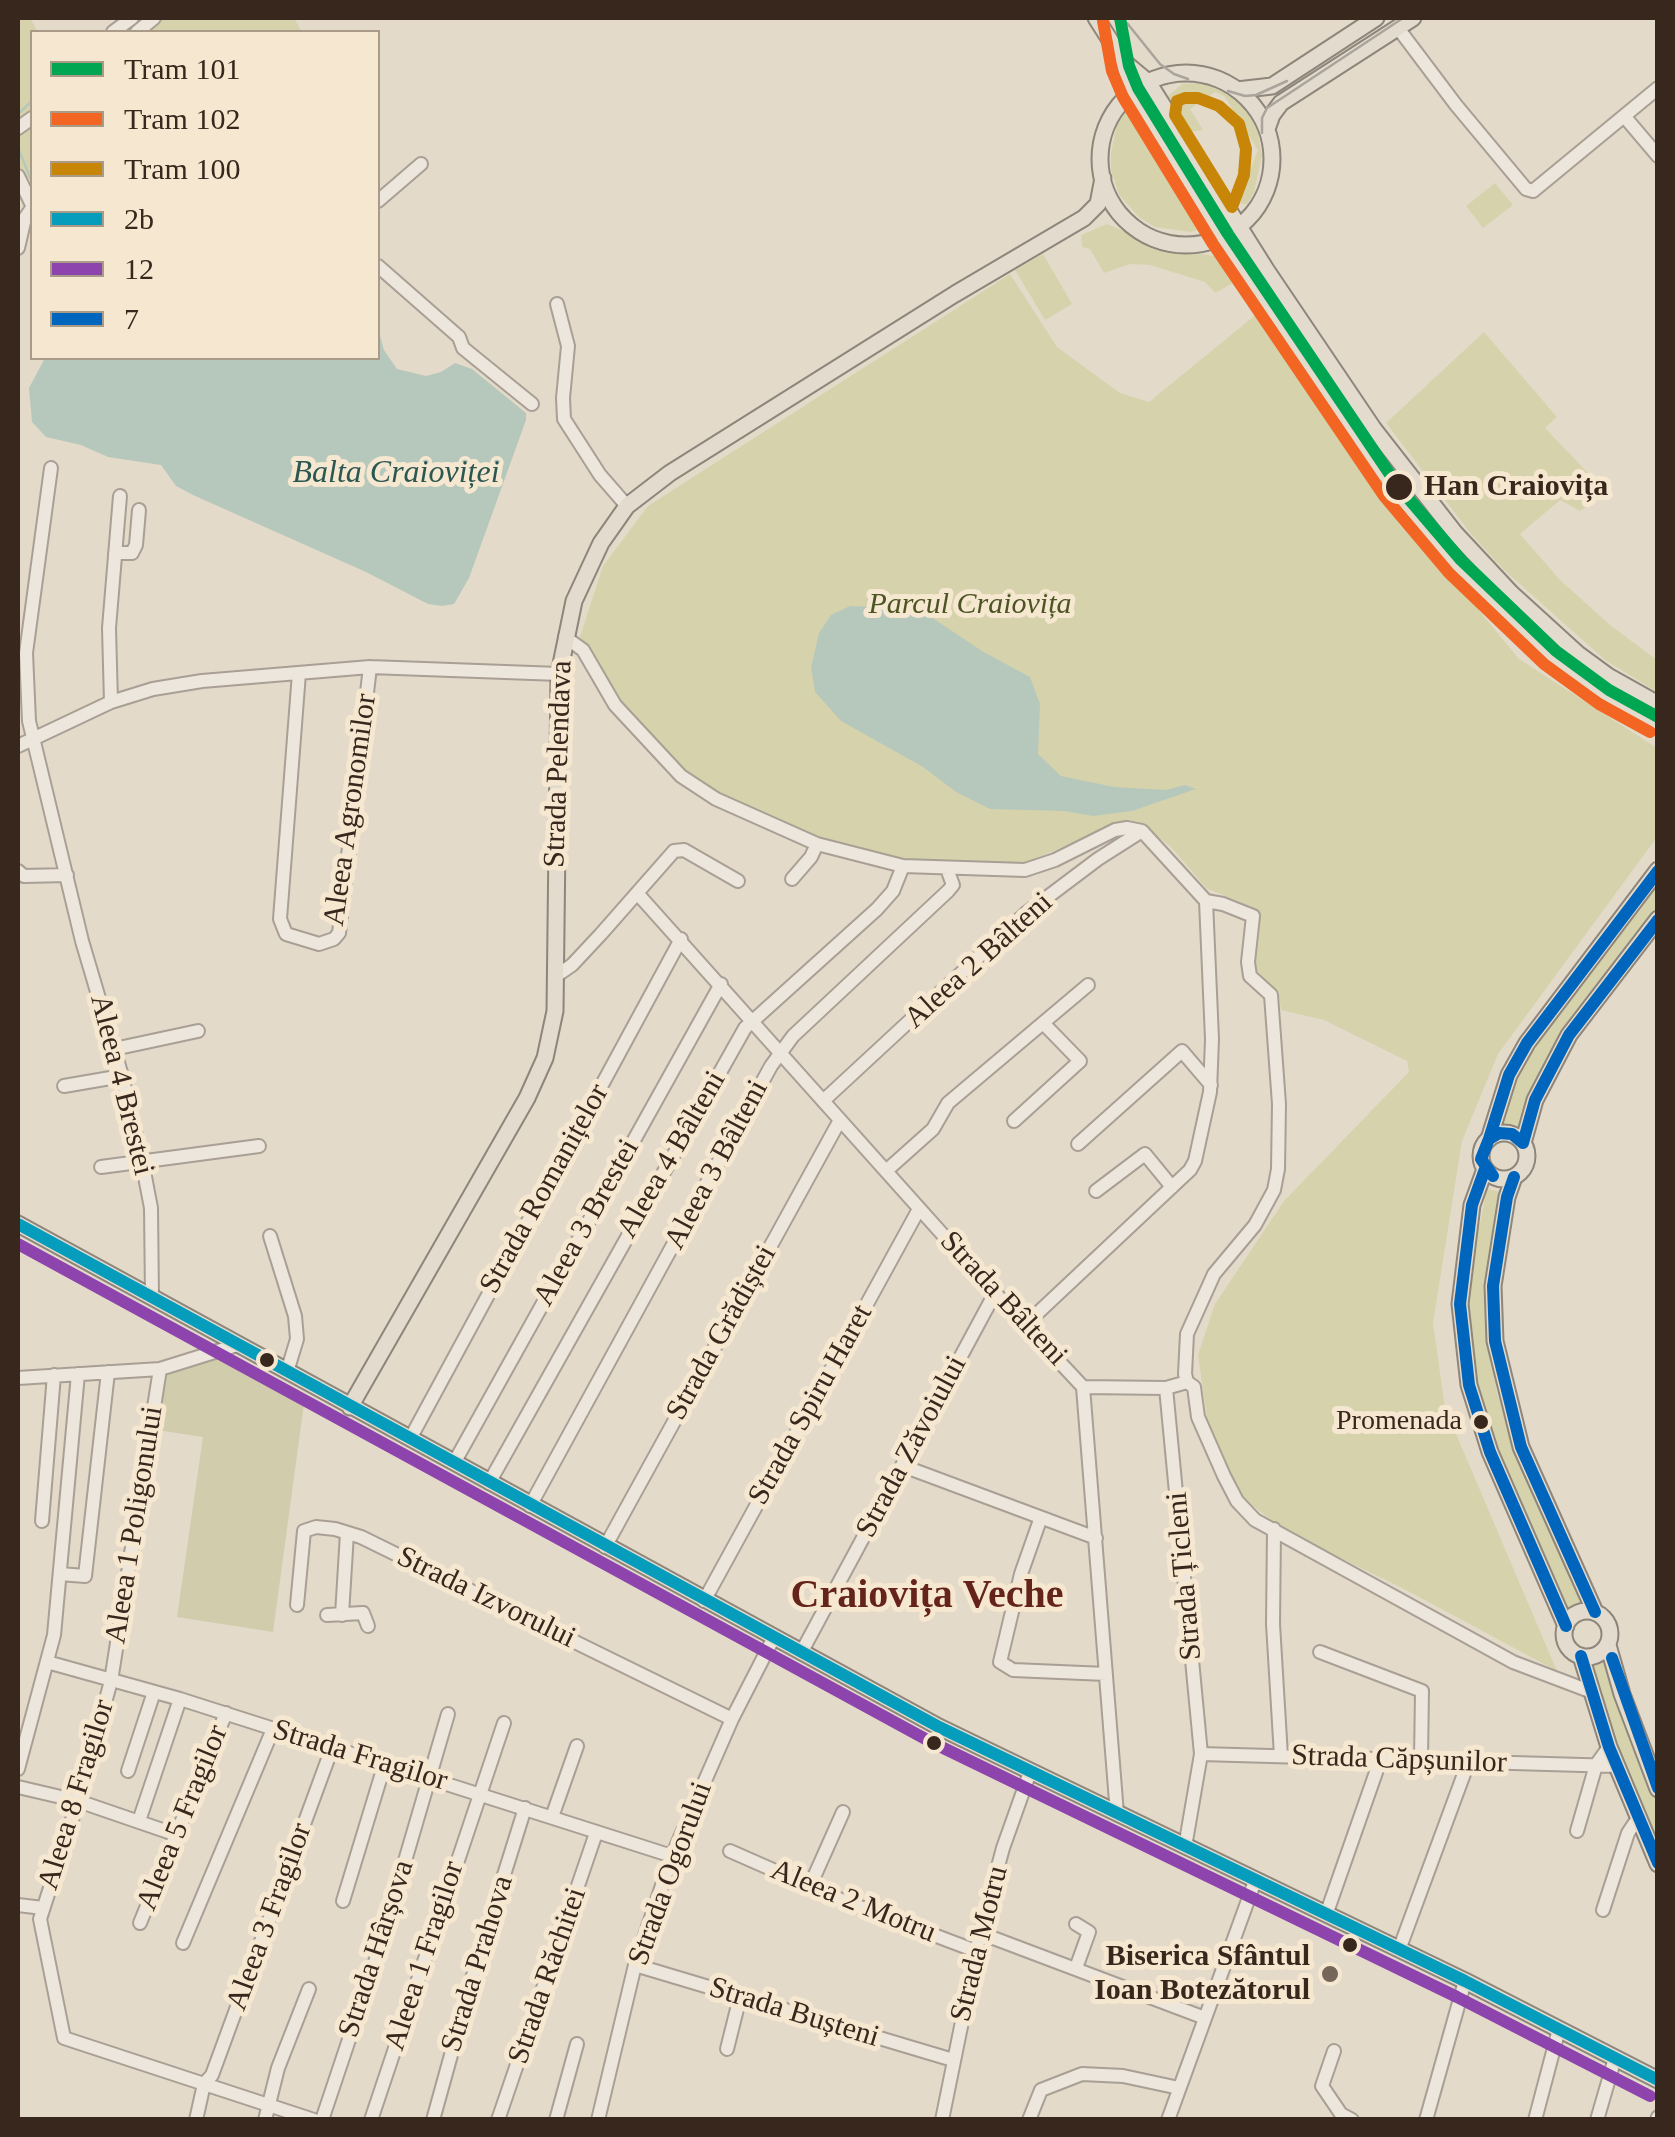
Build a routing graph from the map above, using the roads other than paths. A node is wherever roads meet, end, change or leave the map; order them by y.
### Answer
1 (1096, 18) edge
2 (1376, 18) edge
3 (1413, 18) edge
4 (1398, 28) junction
5 (1124, 62) junction
6 (1148, 82) junction
7 (1658, 88) edge
8 (1237, 90) junction
9 (1132, 92) junction
10 (1624, 116) junction
11 (1267, 129) junction
12 (1658, 156) edge
13 (421, 164) dead end
14 (18, 176) edge
15 (1102, 178) junction
16 (380, 199) edge
17 (30, 210) edge
18 (1084, 218) junction
19 (1134, 226) junction
20 (1239, 226) junction
21 (1222, 236) junction
22 (18, 248) edge
23 (380, 268) edge
24 (556, 304) dead end
25 (532, 404) dead end
26 (51, 468) dead end
27 (120, 496) dead end
28 (627, 506) junction
29 (138, 510) dead end
30 (115, 554) junction
31 (564, 637) junction
32 (370, 668) junction
33 (299, 673) junction
34 (559, 674) junction
35 (111, 702) junction
36 (1658, 704) edge
37 (1658, 729) edge
38 (35, 739) junction
39 (18, 746) edge
40 (1142, 831) junction
41 (817, 844) junction
42 (903, 866) junction
43 (947, 869) junction
44 (1658, 870) edge
45 (18, 871) edge
46 (67, 875) junction
47 (792, 879) dead end
48 (738, 881) dead end
49 (636, 893) junction
50 (1206, 901) junction
51 (1658, 920) edge
52 (681, 940) junction
53 (556, 976) junction
54 (721, 984) junction
55 (1088, 985) dead end
56 (753, 1022) junction
57 (1044, 1024) junction
58 (198, 1031) dead end
59 (114, 1048) junction
60 (780, 1052) junction
61 (122, 1076) junction
62 (1211, 1085) junction
63 (64, 1086) dead end
64 (824, 1101) junction
65 (840, 1120) junction
66 (1014, 1121) dead end
67 (1488, 1139) junction
68 (1524, 1143) junction
69 (1078, 1144) dead end
70 (259, 1146) dead end
71 (142, 1161) junction
72 (101, 1167) dead end
73 (1485, 1168) junction
74 (886, 1171) junction
75 (1514, 1177) junction
76 (1172, 1187) junction
77 (1096, 1190) dead end
78 (919, 1209) junction
79 (18, 1224) edge
80 (270, 1236) dead end
81 (995, 1293) junction
82 (152, 1298) junction
83 (1026, 1324) junction
84 (237, 1345) junction
85 (160, 1368) junction
86 (108, 1372) junction
87 (287, 1372) junction
88 (78, 1374) junction
89 (54, 1376) junction
90 (18, 1378) edge
91 (1187, 1382) junction
92 (1084, 1386) junction
93 (1166, 1388) junction
94 (350, 1407) junction
95 (410, 1439) junction
96 (454, 1464) junction
97 (903, 1466) junction
98 (489, 1483) junction
99 (530, 1506) junction
100 (1040, 1520) junction
101 (42, 1521) dead end
102 (1274, 1529) junction
103 (346, 1533) junction
104 (1096, 1538) junction
105 (606, 1547) junction
106 (60, 1574) junction
107 (704, 1601) junction
108 (297, 1606) dead end
109 (1595, 1612) junction
110 (326, 1616) dead end
111 (342, 1616) junction
112 (368, 1626) dead end
113 (1566, 1626) junction
114 (774, 1639) junction
115 (1608, 1645) junction
116 (1320, 1652) dead end
117 (801, 1653) junction
118 (1581, 1656) junction
119 (47, 1662) junction
120 (1106, 1674) junction
121 (110, 1681) junction
122 (154, 1692) junction
123 (1592, 1692) junction
124 (180, 1699) junction
125 (226, 1714) junction
126 (448, 1714) dead end
127 (732, 1718) junction
128 (504, 1723) dead end
129 (274, 1729) junction
130 (576, 1746) dead end
131 (1609, 1747) junction
132 (332, 1748) junction
133 (1201, 1754) junction
134 (1281, 1756) junction
135 (1381, 1758) junction
136 (1421, 1759) junction
137 (1468, 1762) junction
138 (385, 1763) junction
139 (1596, 1765) junction
140 (1617, 1766) junction
141 (18, 1770) edge
142 (128, 1771) dead end
143 (1030, 1772) junction
144 (430, 1777) junction
145 (18, 1786) edge
146 (1658, 1789) edge
147 (480, 1793) junction
148 (78, 1801) junction
149 (526, 1808) junction
150 (843, 1812) dead end
151 (1117, 1814) junction
152 (552, 1817) junction
153 (1638, 1818) junction
154 (139, 1820) junction
155 (1577, 1832) dead end
156 (596, 1833) junction
157 (177, 1835) junction
158 (1185, 1847) junction
159 (730, 1851) dead end
160 (672, 1856) junction
161 (1658, 1864) edge
162 (1255, 1881) junction
163 (810, 1886) junction
164 (343, 1901) dead end
165 (18, 1905) edge
166 (43, 1908) junction
167 (1603, 1910) dead end
168 (1326, 1915) junction
169 (140, 1924) dead end
170 (1076, 1924) dead end
171 (980, 1932) junction
172 (183, 1943) dead end
173 (1399, 1950) junction
174 (976, 1951) junction
175 (635, 1965) junction
176 (1076, 1968) junction
177 (1465, 1981) junction
178 (309, 1989) dead end
179 (740, 1997) junction
180 (1205, 2018) junction
181 (1559, 2029) junction
182 (576, 2044) dead end
183 (727, 2049) dead end
184 (1334, 2051) dead end
185 (1615, 2058) junction
186 (953, 2060) junction
187 (1658, 2080) edge
188 (204, 2084) junction
189 (1179, 2088) junction
190 (268, 2105) junction
191 (196, 2120) edge
192 (264, 2120) edge
193 (314, 2120) edge
194 (322, 2120) edge
195 (371, 2120) edge
196 (433, 2120) edge
197 (498, 2120) edge
198 (556, 2120) edge
199 (598, 2120) edge
200 (942, 2120) edge
201 (1029, 2120) edge
202 (1168, 2120) edge
203 (1352, 2120) edge
204 (1426, 2120) edge
205 (1535, 2120) edge
206 (1597, 2120) edge

1 - 5 main road
2 - 8 main road
3 - 4 main road
4 - 10 street
4 - 11 main road
5 - 6 main road
5 - 9 main road
6 - 8 main road
6 - 9 main road
6 - 20 main road
7 - 10 street
8 - 11 main road
9 - 15 main road
9 - 21 main road
10 - 12 street
11 - 20 main road
13 - 16 street
14 - 17 street
15 - 18 main road
15 - 19 main road
17 - 22 street
18 - 19 main road
18 - 28 main road, Strada Pelendava
19 - 21 main road
20 - 21 main road
20 - 36 main road
21 - 37 main road
23 - 25 street
24 - 28 street
26 - 38 street, Aleea 4 Brestei
27 - 30 street
28 - 31 main road, Strada Pelendava
29 - 30 street
30 - 35 street
31 - 34 main road, Strada Pelendava
31 - 41 street
32 - 33 street
32 - 33 street, Aleea Agronomilor
32 - 34 street
33 - 35 street
34 - 53 main road, Strada Pelendava
35 - 38 street
38 - 39 street
38 - 46 street, Aleea 4 Brestei
40 - 43 street
40 - 50 street
40 - 64 street, Aleea 2 Bâlteni
41 - 42 street
41 - 47 street
42 - 43 street
42 - 56 street, Aleea 4 Bâlteni
43 - 60 street, Aleea 3 Bâlteni
44 - 67 main road
45 - 46 street
46 - 59 street, Aleea 4 Brestei
48 - 49 street
49 - 52 street, Strada Bâlteni
49 - 53 street
50 - 62 street
50 - 91 street
51 - 68 main road
52 - 54 street, Strada Bâlteni
52 - 95 street, Strada Romanițelor
53 - 94 main road, Strada Pelendava
54 - 56 street, Strada Bâlteni
54 - 96 street, Aleea 3 Brestei
55 - 57 street
56 - 60 street, Strada Bâlteni
56 - 98 street, Aleea 4 Bâlteni
57 - 66 street
57 - 74 street
58 - 59 street
59 - 61 street, Aleea 4 Brestei
60 - 64 street, Strada Bâlteni
60 - 99 street, Aleea 3 Bâlteni
61 - 63 street
61 - 71 street, Aleea 4 Brestei
62 - 69 street
62 - 76 street
64 - 65 street, Strada Bâlteni
65 - 74 street, Strada Bâlteni
65 - 105 street, Strada Grădiștei
67 - 68 main road
67 - 73 main road
68 - 75 main road
70 - 71 street
71 - 72 street
71 - 82 street, Aleea 4 Brestei
73 - 75 main road
73 - 113 main road
74 - 78 street, Strada Bâlteni
75 - 109 main road
76 - 77 street
76 - 83 street
78 - 81 street, Strada Bâlteni
78 - 107 street, Strada Spiru Haret
79 - 82 main road
80 - 87 street
81 - 83 street, Strada Bâlteni
81 - 97 street, Strada Zăvoiului
82 - 84 main road
83 - 92 street, Strada Bâlteni
84 - 85 street
84 - 87 main road
85 - 86 street
85 - 121 street, Aleea 1 Poligonului
86 - 88 street
86 - 106 street
87 - 94 main road
88 - 89 street
88 - 106 street
89 - 90 street
89 - 101 street
91 - 93 street
91 - 102 street
92 - 93 street
92 - 104 street, Strada Bâlteni
93 - 133 street, Strada Țicleni
94 - 95 main road
95 - 96 main road
96 - 98 main road
97 - 100 street
97 - 117 street, Strada Zăvoiului
98 - 99 main road
99 - 105 main road
100 - 104 street
100 - 120 street
102 - 123 street
102 - 134 street
103 - 108 street
103 - 111 street
103 - 127 street, Strada Izvorului
104 - 120 street, Strada Bâlteni
105 - 107 main road
106 - 119 street
107 - 114 main road
109 - 113 main road
109 - 115 main road
110 - 111 street
111 - 112 street
113 - 118 main road
114 - 117 main road
114 - 127 street, Strada Ogorului
115 - 118 main road
115 - 146 main road
116 - 136 street
117 - 143 main road
118 - 123 main road
119 - 121 street, Strada Fragilor
119 - 141 street
120 - 151 street, Strada Bâlteni
121 - 122 street, Strada Fragilor
121 - 148 street, Aleea 8 Fragilor
122 - 124 street, Strada Fragilor
122 - 142 street
123 - 131 main road
124 - 125 street, Strada Fragilor
124 - 154 street
125 - 129 street, Strada Fragilor
125 - 157 street, Aleea 5 Fragilor
126 - 144 street, Strada Hârșova
127 - 160 street, Strada Ogorului
128 - 147 street, Aleea 1 Fragilor
129 - 132 street, Strada Fragilor
129 - 172 street
130 - 152 street
131 - 139 street
131 - 140 main road
132 - 138 street, Strada Fragilor
132 - 188 street, Aleea 3 Fragilor
133 - 134 street, Strada Căpșunilor
133 - 158 street, Strada Țicleni
134 - 135 street, Strada Căpșunilor
135 - 136 street, Strada Căpșunilor
135 - 168 street
136 - 137 street, Strada Căpșunilor
137 - 139 street, Strada Căpșunilor
137 - 173 street
138 - 144 street, Strada Fragilor
138 - 164 street
139 - 140 street, Strada Căpșunilor
139 - 155 street
140 - 153 main road
143 - 151 main road
143 - 171 street, Strada Motru
144 - 147 street, Strada Fragilor
144 - 194 street, Strada Hârșova
145 - 148 street
147 - 149 street, Strada Fragilor
147 - 195 street, Aleea 1 Fragilor
148 - 154 street
148 - 166 street, Aleea 8 Fragilor
149 - 152 street, Strada Fragilor
149 - 196 street, Strada Prahova
150 - 163 street
151 - 158 main road
152 - 156 street, Strada Fragilor
153 - 161 main road
153 - 167 street
154 - 157 street
156 - 160 street, Strada Fragilor
156 - 197 street, Strada Răchitei
157 - 169 street, Aleea 5 Fragilor
158 - 162 main road
159 - 163 street, Aleea 2 Motru
160 - 175 street, Strada Ogorului
162 - 168 main road
162 - 180 street
163 - 174 street, Aleea 2 Motru
165 - 166 street
166 - 188 street
168 - 173 main road
170 - 176 street
171 - 174 street, Strada Motru
171 - 176 street
173 - 177 main road
174 - 186 street, Strada Motru
175 - 179 street, Strada Bușteni
175 - 199 street, Strada Ogorului
176 - 180 street
177 - 181 main road
177 - 204 street
178 - 190 street
179 - 183 street
179 - 186 street, Strada Bușteni
180 - 189 street
181 - 185 main road
181 - 205 street
182 - 198 street
184 - 203 street
185 - 187 main road
185 - 206 street
186 - 200 street, Strada Motru
188 - 190 street
188 - 191 street, Aleea 3 Fragilor
189 - 201 street
189 - 202 street
190 - 192 street
190 - 193 street

